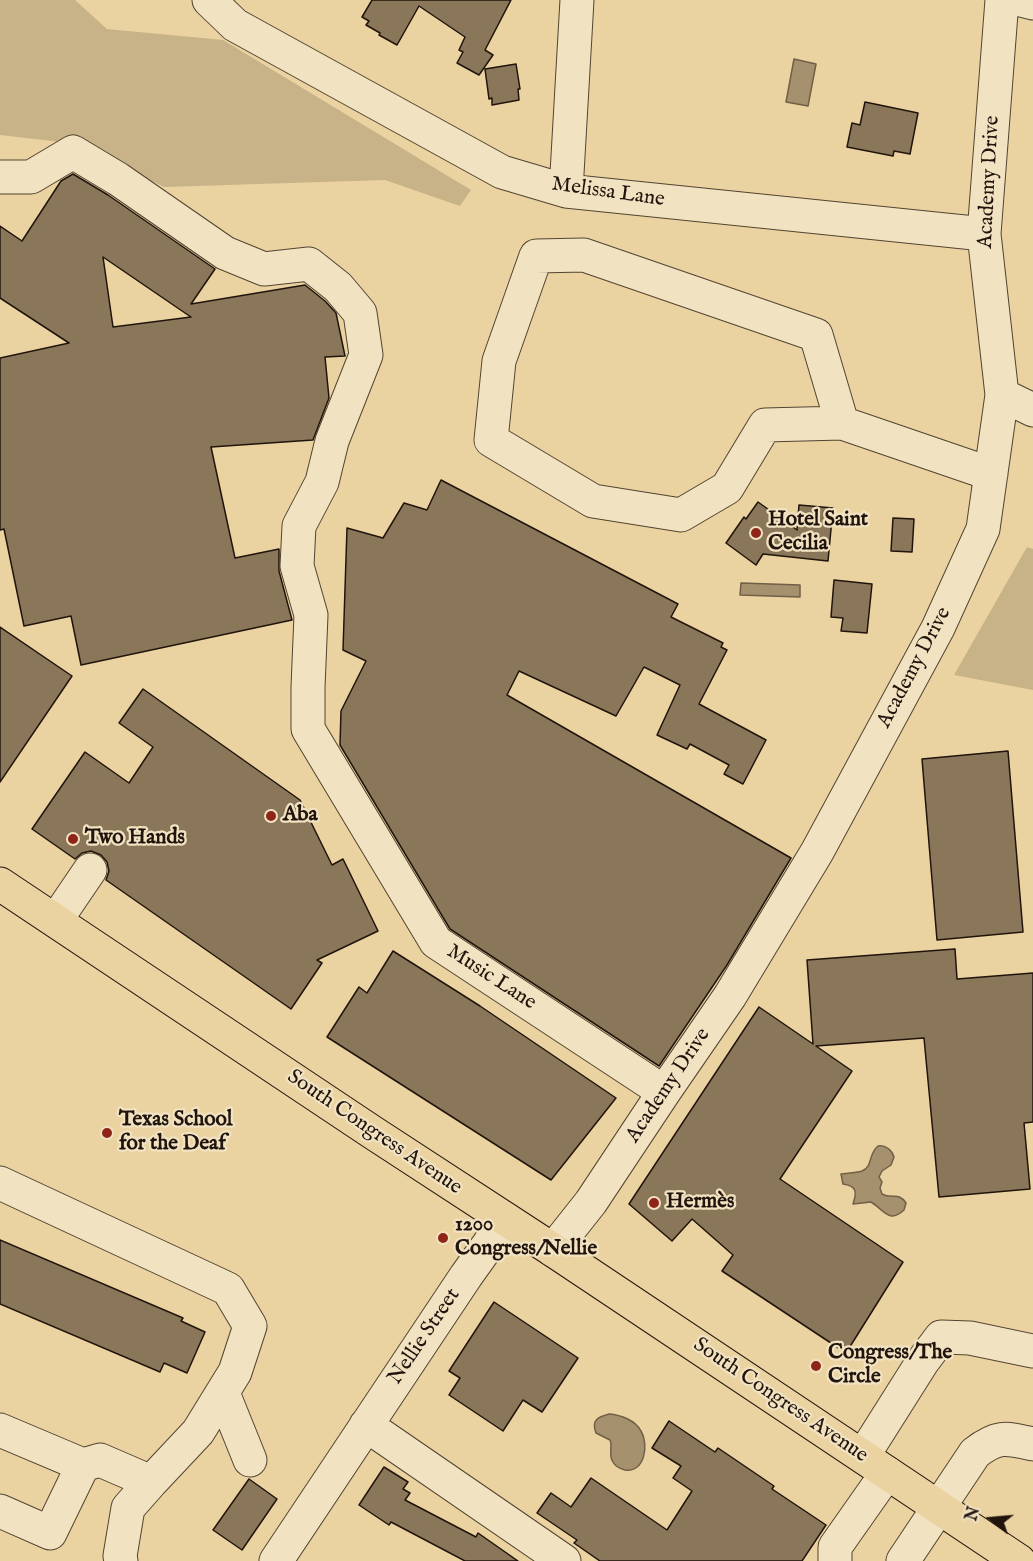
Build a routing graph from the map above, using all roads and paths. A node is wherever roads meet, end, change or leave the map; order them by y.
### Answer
1 (209, 0) edge
2 (577, 0) edge
3 (1002, 0) edge
4 (1021, 0) edge
5 (1033, 3) edge
6 (0, 177) edge
7 (566, 191) junction
8 (984, 234) junction
9 (1002, 395) junction
10 (1033, 410) edge
11 (842, 423) junction
12 (991, 474) junction
13 (90, 870) dead end
14 (0, 884) edge
15 (56, 920) junction
16 (664, 1092) junction
17 (0, 1183) edge
18 (506, 1220) junction
19 (553, 1250) junction
20 (1033, 1351) edge
21 (223, 1393) junction
22 (366, 1425) junction
23 (0, 1430) edge
24 (1033, 1444) edge
25 (250, 1460) dead end
26 (83, 1465) junction
27 (875, 1465) junction
28 (150, 1482) junction
29 (939, 1508) junction
30 (0, 1511) edge
31 (121, 1561) edge
32 (276, 1561) edge
33 (564, 1561) edge
34 (836, 1561) edge
35 (903, 1561) edge
36 (1019, 1561) edge

1 - 7 street, Melissa Lane
2 - 7 street
3 - 8 street, Academy Drive
4 - 5 street
6 - 16 street, Music Lane
7 - 8 street, Melissa Lane
8 - 9 street, Academy Drive
9 - 10 street
9 - 12 street, Academy Drive
11 - 11 street
11 - 12 street
12 - 16 street, Academy Drive
13 - 15 street
14 - 15 main road, South Congress Avenue
15 - 18 main road, South Congress Avenue
16 - 19 street, Academy Drive
17 - 21 street
18 - 19 main road, South Congress Avenue
18 - 22 street, Nellie Street
19 - 27 main road, South Congress Avenue
20 - 27 street
21 - 25 street
21 - 28 street
22 - 32 street, Nellie Street
22 - 33 street
23 - 26 street
24 - 29 street
26 - 28 street
26 - 30 street
27 - 29 main road, South Congress Avenue
27 - 34 street
28 - 31 street
29 - 35 street
29 - 36 main road, South Congress Avenue

